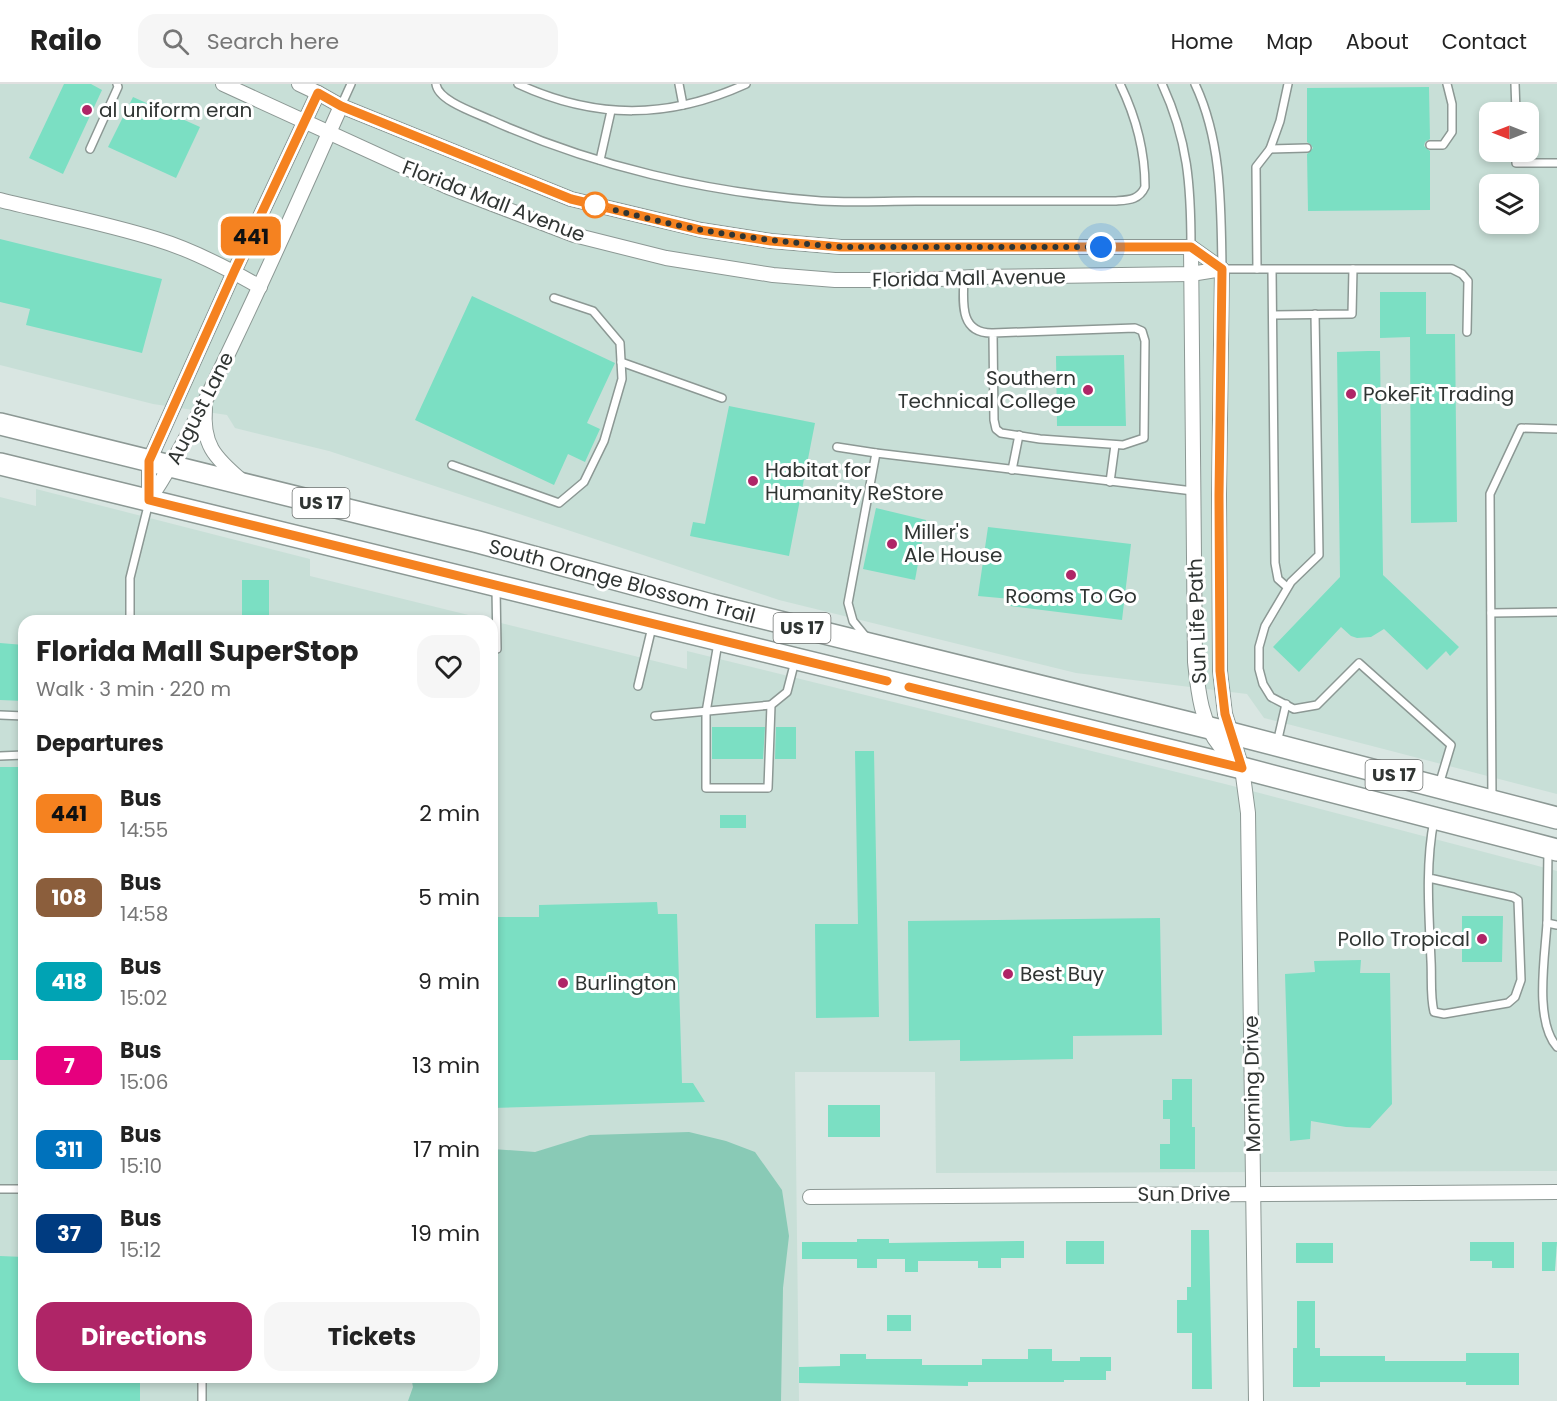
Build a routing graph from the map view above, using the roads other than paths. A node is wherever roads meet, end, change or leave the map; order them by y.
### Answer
1 (117, 84) edge
2 (223, 84) edge
3 (299, 84) edge
4 (351, 84) edge
5 (436, 84) edge
6 (518, 84) edge
7 (678, 84) edge
8 (746, 84) edge
9 (1120, 84) edge
10 (1162, 84) edge
11 (1195, 84) edge
12 (1288, 84) edge
13 (1447, 84) edge
14 (1515, 84) edge
15 (320, 88) edge
16 (1516, 102) edge
17 (683, 105) junction
18 (341, 106) junction
19 (611, 111) junction
20 (305, 122) junction
21 (329, 133) junction
22 (1430, 145) dead end
23 (90, 148) dead end
24 (1307, 148) dead end
25 (1269, 149) junction
26 (600, 160) junction
27 (1516, 162) edge
28 (1557, 163) edge
29 (0, 200) edge
30 (1191, 247) junction
31 (1222, 269) junction
32 (1257, 269) junction
33 (1353, 269) junction
34 (1272, 270) junction
35 (234, 272) junction
36 (1191, 274) junction
37 (964, 278) junction
38 (260, 287) junction
39 (554, 298) dead end
40 (1315, 314) junction
41 (1273, 315) junction
42 (1467, 332) dead end
43 (993, 333) junction
44 (621, 362) junction
45 (722, 398) dead end
46 (206, 402) junction
47 (0, 424) edge
48 (1557, 429) edge
49 (1018, 435) junction
50 (1115, 445) junction
51 (837, 447) dead end
52 (876, 453) junction
53 (149, 461) junction
54 (0, 464) edge
55 (452, 465) dead end
56 (172, 466) junction
57 (1012, 470) junction
58 (1110, 482) junction
59 (247, 485) junction
60 (1193, 491) junction
61 (1219, 495) junction
62 (149, 500) junction
63 (496, 585) junction
64 (1287, 587) junction
65 (1557, 612) edge
66 (1491, 613) junction
67 (130, 615) edge
68 (496, 615) edge
69 (653, 624) junction
70 (718, 640) junction
71 (873, 646) junction
72 (795, 659) junction
73 (638, 686) dead end
74 (771, 705) junction
75 (1286, 705) junction
76 (706, 712) junction
77 (0, 716) edge
78 (18, 716) edge
79 (655, 716) dead end
80 (1209, 728) junction
81 (1230, 733) junction
82 (1277, 745) junction
83 (18, 755) edge
84 (0, 756) edge
85 (1242, 768) junction
86 (1438, 787) junction
87 (1492, 801) junction
88 (1435, 818) junction
89 (1557, 818) edge
90 (1552, 849) edge
91 (1429, 878) junction
92 (1547, 923) junction
93 (1557, 925) edge
94 (1557, 1047) edge
95 (0, 1189) edge
96 (18, 1189) edge
97 (1557, 1192) edge
98 (1254, 1194) junction
99 (810, 1197) dead end
100 (202, 1383) edge
101 (202, 1401) edge
102 (1256, 1401) edge

1 - 23 lane
2 - 20 street, Florida Mall Avenue
3 - 15 street, Florida Mall Avenue
4 - 18 lane
5 - 26 lane
6 - 19 lane
7 - 17 lane
8 - 17 lane
9 - 26 lane
10 - 30 lane
11 - 31 lane
12 - 25 lane
13 - 22 lane
14 - 16 lane
15 - 18 street, Florida Mall Avenue
15 - 20 street, August Lane
17 - 19 lane
18 - 21 street, August Lane
18 - 30 street, Florida Mall Avenue
19 - 26 lane
20 - 21 street, Florida Mall Avenue
20 - 35 street, August Lane
21 - 37 street, Florida Mall Avenue
21 - 38 street, August Lane
24 - 25 lane
25 - 32 lane
27 - 28 lane
29 - 35 street
30 - 31 street
30 - 36 street, Sun Life Path
31 - 32 lane
31 - 36 street, Florida Mall Avenue
31 - 61 street, Sun Life Path
32 - 34 lane
33 - 34 lane
33 - 40 lane
33 - 42 lane
34 - 41 lane
35 - 38 street
35 - 53 street, August Lane
36 - 37 street, Florida Mall Avenue
36 - 60 street, Sun Life Path
37 - 43 lane
38 - 46 street, August Lane
39 - 44 lane
40 - 41 lane
40 - 64 lane
41 - 64 lane
43 - 49 lane
43 - 50 lane
44 - 45 lane
44 - 55 lane
46 - 56 street, August Lane
46 - 59 street
47 - 53 main road, South Orange Blossom Trail / US 17
48 - 66 lane
49 - 50 lane
49 - 57 lane
50 - 58 lane
51 - 52 lane
52 - 57 lane
52 - 71 lane
53 - 56 main road, South Orange Blossom Trail / US 17
53 - 62 street, August Lane
54 - 62 main road, South Orange Blossom Trail
56 - 59 main road, South Orange Blossom Trail / US 17
56 - 62 street, August Lane
57 - 58 lane
58 - 60 lane
59 - 71 main road, South Orange Blossom Trail / US 17
60 - 61 street
60 - 80 street, Sun Life Path
61 - 81 street, Sun Life Path
62 - 63 main road, South Orange Blossom Trail / US 17
62 - 67 lane
63 - 68 lane
63 - 69 main road, South Orange Blossom Trail / US 17
64 - 75 lane
65 - 66 lane
66 - 87 lane
69 - 70 main road, South Orange Blossom Trail / US 17
69 - 73 lane
70 - 72 main road, South Orange Blossom Trail / US 17
70 - 76 lane
71 - 80 main road, South Orange Blossom Trail / US 17
72 - 74 lane
72 - 85 main road, South Orange Blossom Trail / US 17
74 - 76 lane
74 - 76 lane
75 - 82 lane
75 - 86 lane
76 - 79 lane
77 - 78 lane
80 - 81 main road, South Orange Blossom Trail / US 17
80 - 85 street, Sun Life Path
81 - 82 main road, South Orange Blossom Trail / US 17
81 - 85 street, Sun Life Path
82 - 86 main road, South Orange Blossom Trail / US 17
83 - 84 lane
85 - 88 main road, South Orange Blossom Trail / US 17
85 - 98 street, Morning Drive
86 - 87 main road, South Orange Blossom Trail / US 17
87 - 89 main road, South Orange Blossom Trail / US 17
88 - 90 main road, South Orange Blossom Trail / US 17
88 - 91 lane
90 - 92 lane
91 - 91 lane
92 - 93 lane
92 - 94 lane
95 - 96 lane
97 - 98 street, Sun Drive
98 - 99 street, Sun Drive
98 - 102 street, Morning Drive
100 - 101 lane

